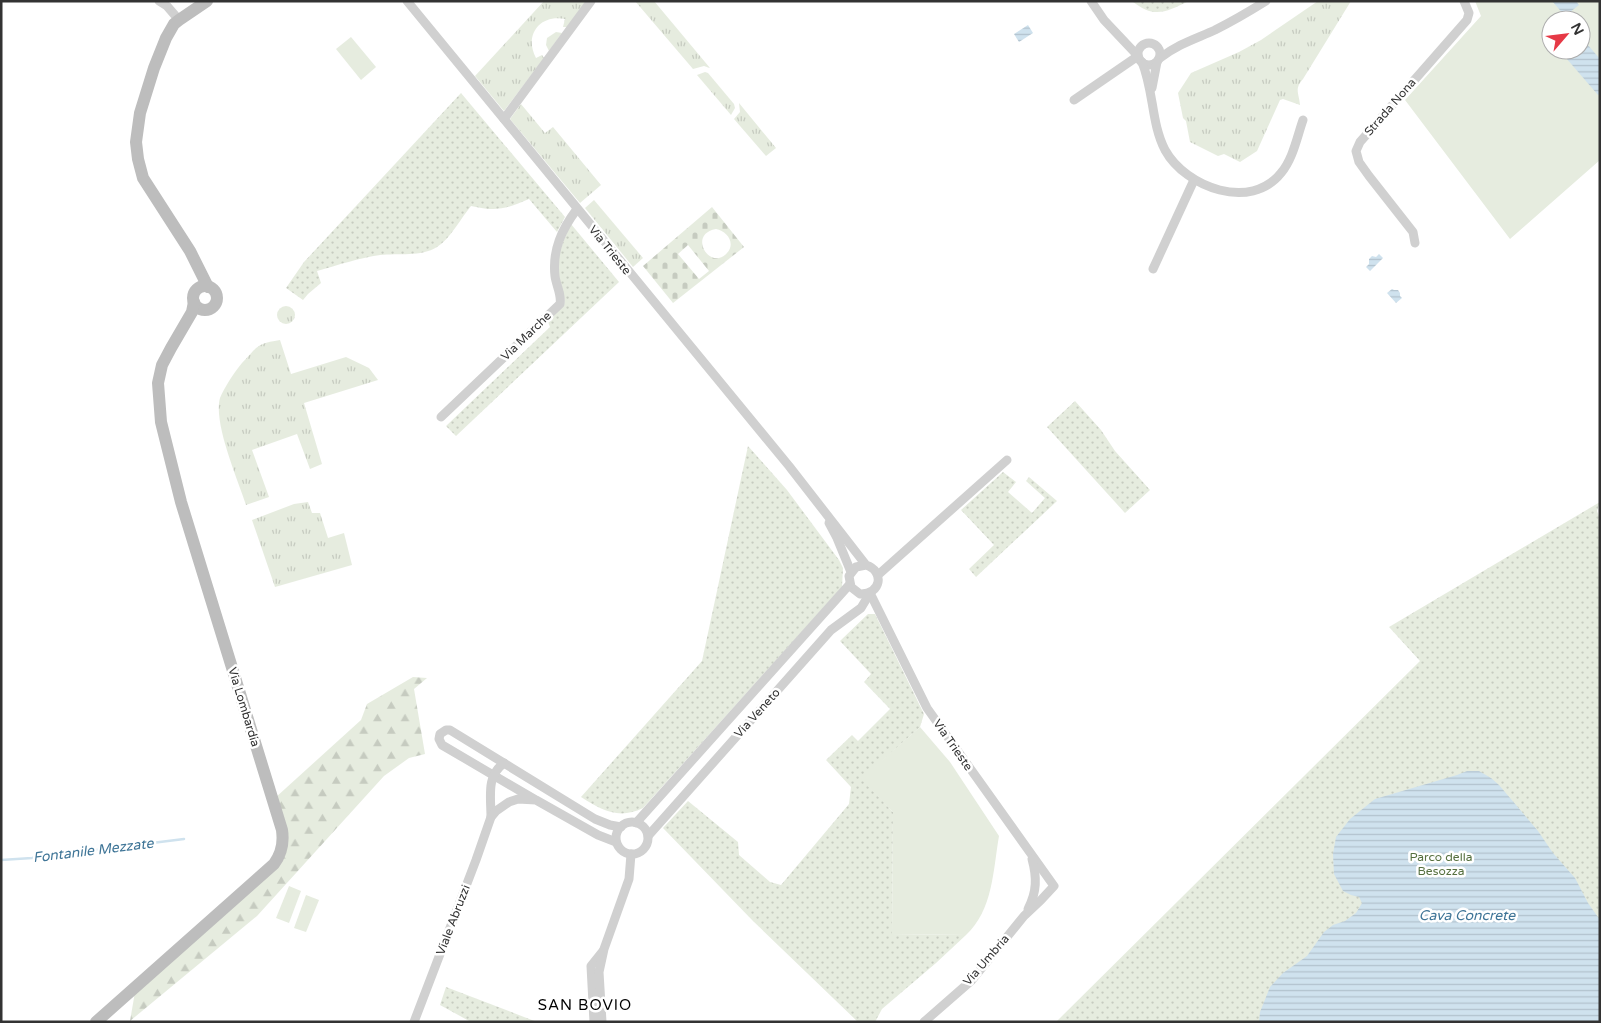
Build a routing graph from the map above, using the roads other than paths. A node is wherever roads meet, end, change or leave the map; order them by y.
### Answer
1 (159, 1) edge
2 (207, 1) edge
3 (407, 1) edge
4 (591, 1) edge
5 (1091, 1) edge
6 (1266, 1) edge
7 (1464, 1) edge
8 (179, 20) junction
9 (1117, 33) junction
10 (1150, 43) junction
11 (1181, 43) junction
12 (1140, 59) junction
13 (1158, 60) junction
14 (1151, 94) junction
15 (1074, 100) dead end
16 (504, 119) junction
17 (1303, 120) dead end
18 (1194, 180) junction
19 (577, 209) junction
20 (1415, 243) dead end
21 (1153, 268) dead end
22 (204, 287) junction
23 (198, 306) junction
24 (442, 417) dead end
25 (1007, 460) dead end
26 (814, 497) junction
27 (866, 565) junction
28 (851, 572) junction
29 (878, 575) junction
30 (850, 584) junction
31 (870, 593) junction
32 (504, 763) junction
33 (494, 775) junction
34 (536, 800) junction
35 (491, 817) junction
36 (636, 823) junction
37 (621, 827) junction
38 (648, 836) junction
39 (616, 842) junction
40 (631, 854) junction
41 (1031, 854) junction
42 (1054, 886) joint
43 (1024, 916) junction
44 (604, 949) junction
45 (96, 1022) edge
46 (414, 1022) edge
47 (594, 1022) edge
48 (602, 1022) edge
49 (924, 1022) edge

1 - 8 street
2 - 8 street
3 - 16 street, Via Trieste
4 - 16 street
5 - 9 street
6 - 11 street
7 - 20 street, Strada Nona
8 - 22 street
9 - 10 street
9 - 12 street
10 - 11 street
10 - 12 street
10 - 13 street
11 - 13 street
12 - 13 street
12 - 14 street
12 - 15 street
13 - 14 street
14 - 18 street
16 - 19 street, Via Trieste
17 - 18 street
18 - 21 street
19 - 24 street, Via Marche
19 - 26 street, Via Trieste
22 - 23 street, Via Lombardia
22 - 23 street, Via Lombardia
23 - 45 street, Via Lombardia
25 - 29 street
26 - 27 street
26 - 28 street
27 - 28 street
27 - 29 street
28 - 30 street
29 - 31 street
30 - 31 street
30 - 36 street, Via Veneto
31 - 38 street, Via Veneto
31 - 41 street, Via Trieste
32 - 33 street
32 - 33 street
32 - 37 street
33 - 34 street
33 - 35 street
34 - 35 street
34 - 39 street
35 - 46 street, Viale Abruzzi
36 - 37 street
36 - 38 street
37 - 39 street
38 - 40 street
39 - 40 street
40 - 44 street
41 - 42 street, Via Trieste
41 - 43 street, Via Umbria
42 - 43 street, Via Umbria
43 - 49 street, Via Umbria
44 - 47 street
44 - 48 street

